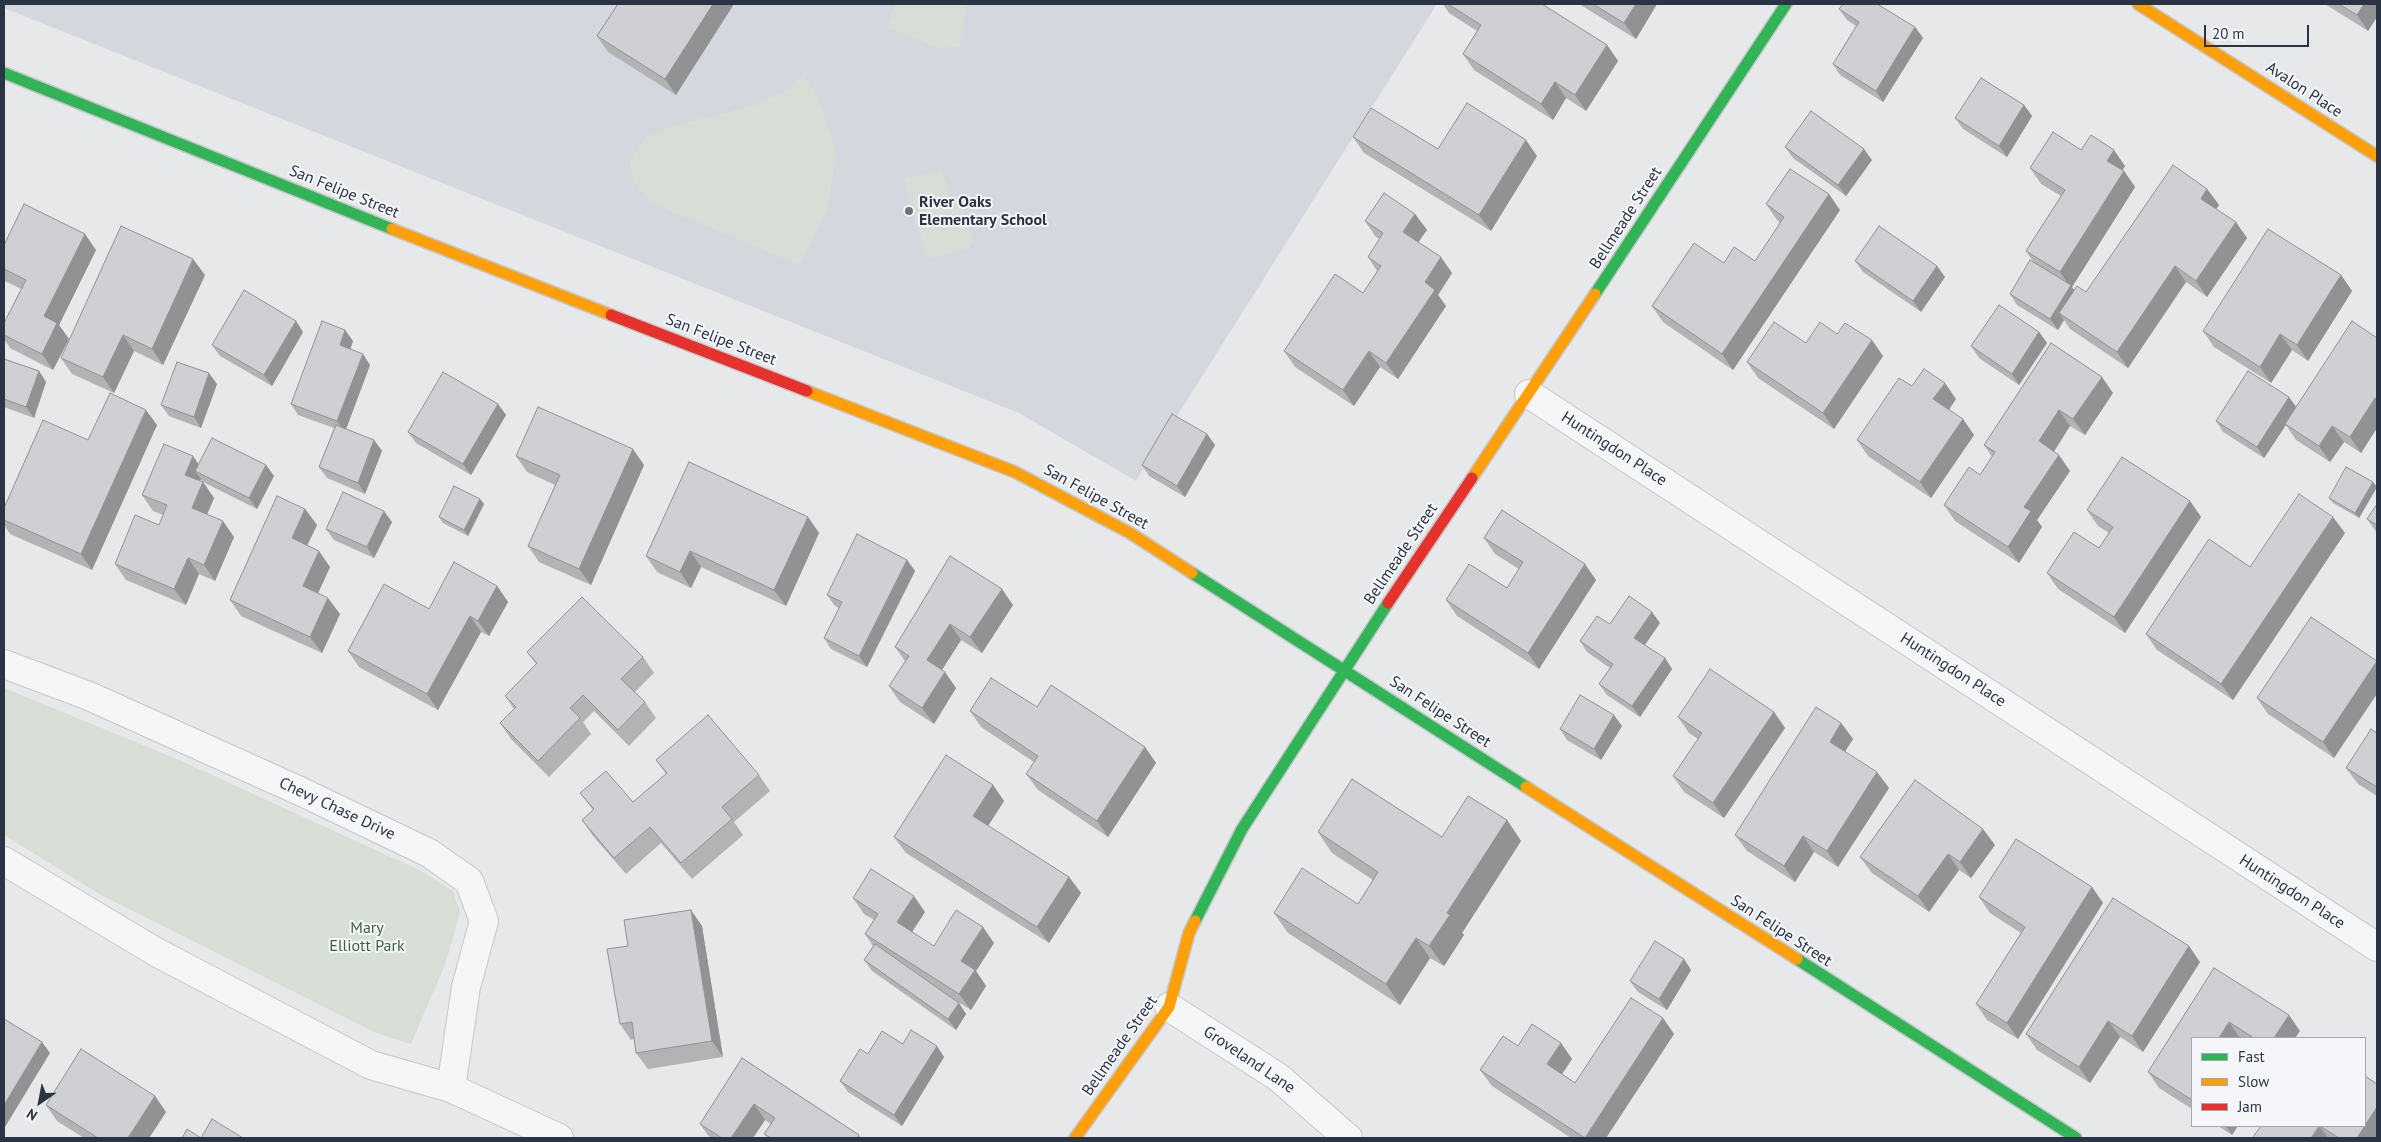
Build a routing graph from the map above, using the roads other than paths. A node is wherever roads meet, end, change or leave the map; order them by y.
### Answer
1 (1786, 4) edge
2 (2138, 4) edge
3 (4, 73) edge
4 (2377, 156) edge
5 (1529, 394) junction
6 (4, 664) edge
7 (1343, 670) junction
8 (4, 861) edge
9 (2377, 947) edge
10 (1169, 1007) junction
11 (451, 1088) junction
12 (559, 1138) edge
13 (1075, 1138) edge
14 (1348, 1138) edge
15 (2076, 1138) edge

1 - 5 main road, Bellmeade Street
2 - 4 main road, Avalon Place
3 - 7 main road, San Felipe Street
5 - 7 main road, Bellmeade Street
5 - 9 street, Huntingdon Place
6 - 11 street, Chevy Chase Drive
7 - 10 main road, Bellmeade Street
7 - 15 main road, San Felipe Street
8 - 11 street
10 - 13 main road, Bellmeade Street
10 - 14 street, Groveland Lane
11 - 12 street

